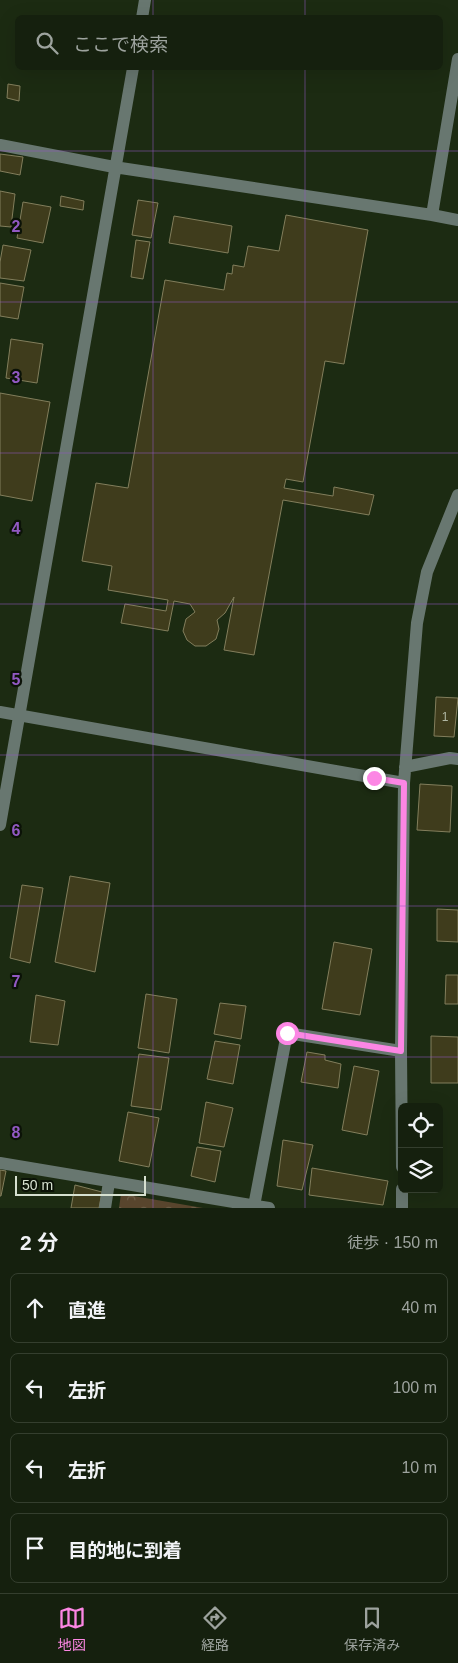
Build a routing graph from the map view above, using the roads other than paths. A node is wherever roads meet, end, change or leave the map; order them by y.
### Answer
1 (145, 0) edge
2 (142, 15) edge
3 (458, 59) edge
4 (132, 70) edge
5 (0, 145) edge
6 (114, 167) junction
7 (432, 215) junction
8 (458, 220) edge
9 (458, 495) edge
10 (0, 712) edge
11 (20, 715) junction
12 (458, 758) edge
13 (405, 767) junction
14 (404, 783) junction
15 (0, 825) edge
16 (401, 1051) junction
17 (402, 1148) edge
18 (0, 1163) edge
19 (109, 1182) junction
20 (402, 1193) edge
21 (254, 1206) junction
22 (105, 1208) edge
23 (268, 1208) edge
24 (402, 1208) edge

1 - 2 street
3 - 7 street
4 - 6 street
5 - 6 street
6 - 7 street
6 - 11 street
7 - 8 street
9 - 13 street
10 - 11 street
11 - 14 street
11 - 15 street
12 - 13 street
13 - 14 street
14 - 16 street
16 - 17 street
16 - 21 street
18 - 19 street
19 - 21 street
19 - 22 street
20 - 24 street
21 - 23 street

